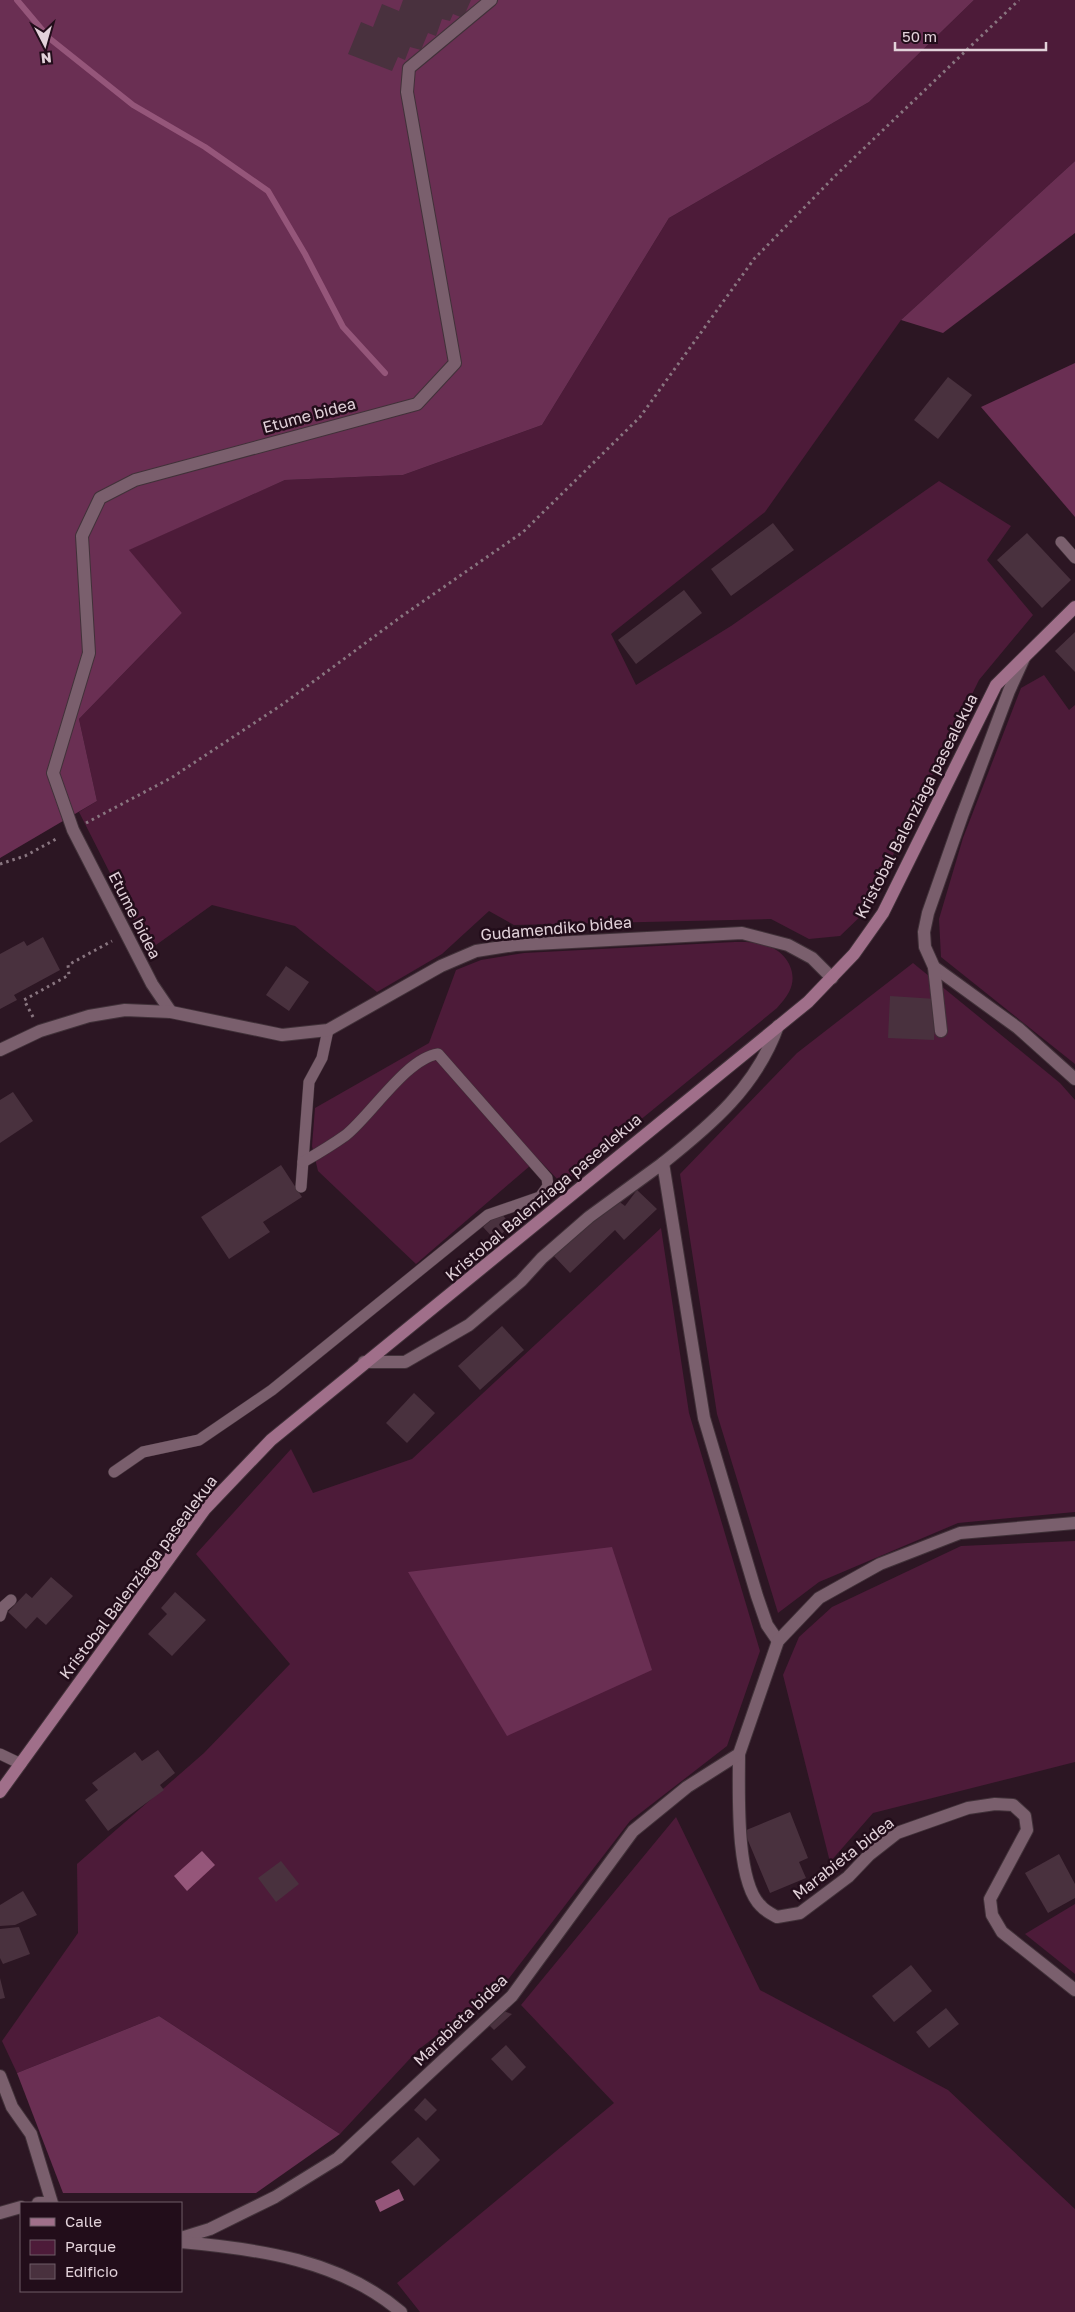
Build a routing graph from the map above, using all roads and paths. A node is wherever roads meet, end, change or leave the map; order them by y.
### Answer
1 (491, 0) edge
2 (1018, 0) edge
3 (1061, 542) dead end
4 (1075, 558) edge
5 (1075, 607) edge
6 (1024, 658) junction
7 (73, 830) junction
8 (0, 864) edge
9 (126, 934) junction
10 (934, 967) junction
11 (832, 978) junction
12 (171, 1012) junction
13 (778, 1026) junction
14 (40, 1030) junction
15 (328, 1030) junction
16 (941, 1031) dead end
17 (0, 1050) edge
18 (1075, 1079) edge
19 (303, 1162) junction
20 (664, 1163) junction
21 (301, 1187) dead end
22 (364, 1362) junction
23 (114, 1472) dead end
24 (1075, 1523) edge
25 (11, 1600) dead end
26 (0, 1616) edge
27 (778, 1641) junction
28 (0, 1754) edge
29 (739, 1754) junction
30 (20, 1764) junction
31 (0, 1792) edge
32 (1075, 1990) edge
33 (0, 2076) edge
34 (52, 2202) edge
35 (20, 2208) edge
36 (0, 2213) edge
37 (182, 2238) edge
38 (182, 2242) edge
39 (401, 2312) edge

1 - 7 street, Etume bidea
2 - 7 path
3 - 4 lane
5 - 6 street, Kristobal Balenziaga pasealekua
6 - 10 street
6 - 11 street, Kristobal Balenziaga pasealekua
7 - 8 path
7 - 9 street, Etume bidea
9 - 12 street, Etume bidea
9 - 14 path
10 - 16 street
10 - 18 street
11 - 13 street, Kristobal Balenziaga pasealekua
11 - 15 street, Gudamendiko bidea
12 - 14 street, Gudamendiko bidea
12 - 15 street, Gudamendiko bidea
13 - 20 street
13 - 22 street, Kristobal Balenziaga pasealekua
14 - 17 street, Gudamendiko bidea
15 - 19 lane
19 - 21 lane
19 - 23 lane
20 - 22 street
20 - 27 street
22 - 30 street, Kristobal Balenziaga pasealekua
24 - 27 street, Marabieta bidea
25 - 26 lane
27 - 29 street, Marabieta bidea
28 - 30 lane
29 - 32 street, Marabieta bidea
29 - 37 street, Marabieta bidea
30 - 31 street, Kristobal Balenziaga pasealekua
33 - 34 street
35 - 36 street
38 - 39 street

